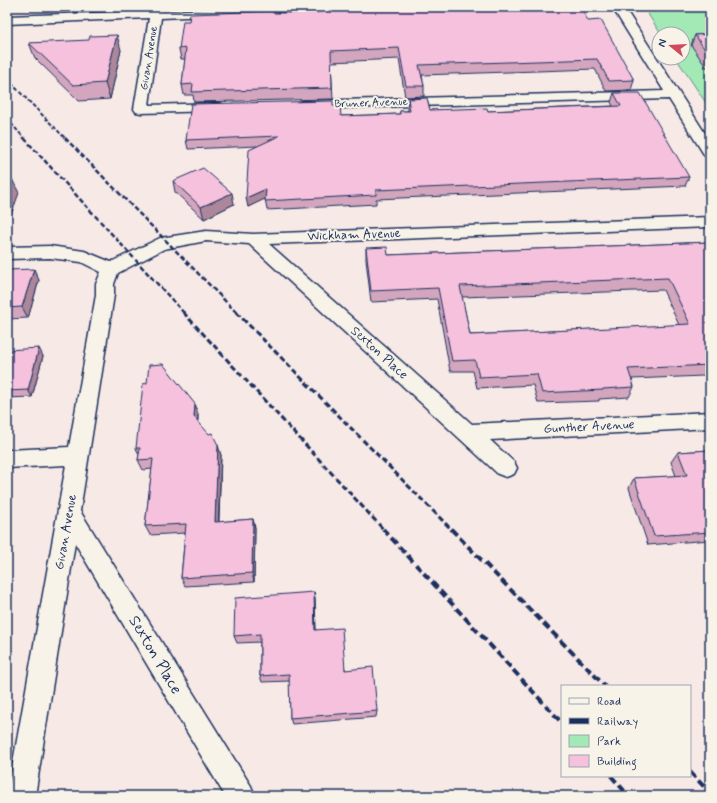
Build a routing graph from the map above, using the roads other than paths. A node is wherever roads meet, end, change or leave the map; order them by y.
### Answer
1 (368, 7) edge
2 (618, 7) edge
3 (7, 9) edge
4 (156, 10) edge
5 (24, 18) junction
6 (7, 20) edge
7 (673, 95) junction
8 (291, 105) edge
9 (228, 107) edge
10 (710, 153) edge
11 (710, 222) edge
12 (253, 239) junction
13 (7, 253) edge
14 (111, 269) junction
15 (710, 420) edge
16 (467, 433) junction
17 (79, 455) junction
18 (7, 459) edge
19 (506, 468) dead end
20 (69, 513) junction
21 (22, 796) edge
22 (241, 796) edge

1 - 4 street
2 - 7 street
3 - 5 street
4 - 5 street
4 - 9 street, Givan Avenue
5 - 6 street
7 - 8 street, Bruner Avenue
7 - 10 street
11 - 12 street, Wickham Avenue
12 - 14 street, Wickham Avenue
12 - 16 street, Sexton Place
13 - 14 street
14 - 17 street, Givan Avenue
15 - 16 street, Gunther Avenue
16 - 19 street, Sexton Place
17 - 18 street
17 - 20 street, Givan Avenue
20 - 21 street, Givan Avenue
20 - 22 street, Sexton Place

